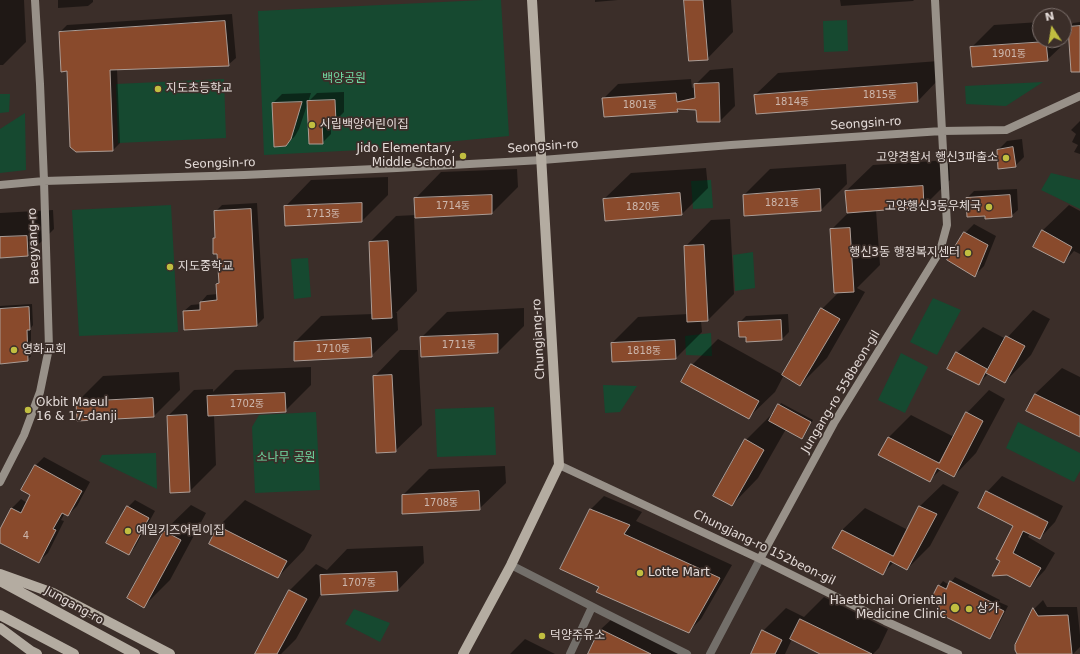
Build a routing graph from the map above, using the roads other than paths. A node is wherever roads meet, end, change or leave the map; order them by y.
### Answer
1 (35, 0) edge
2 (532, 0) edge
3 (935, 0) edge
4 (1080, 96) edge
5 (942, 131) junction
6 (542, 160) junction
7 (44, 181) junction
8 (0, 185) edge
9 (559, 465) junction
10 (0, 482) edge
11 (760, 559) junction
12 (511, 565) junction
13 (0, 574) edge
14 (0, 581) edge
15 (592, 607) junction
16 (0, 615) edge
17 (0, 628) edge
18 (37, 654) edge
19 (74, 654) edge
20 (135, 654) edge
21 (170, 654) edge
22 (464, 654) edge
23 (570, 654) edge
24 (687, 654) edge
25 (710, 654) edge
26 (958, 654) edge

1 - 7 street, Baegyang-ro
2 - 6 main road, Chungjang-ro
3 - 5 street, Jungang-ro 558beon-gil
4 - 5 street, Seongsin-ro
5 - 6 street, Seongsin-ro
5 - 11 street, Jungang-ro 558beon-gil
6 - 7 street, Seongsin-ro
6 - 9 main road, Chungjang-ro
7 - 8 street, Seongsin-ro
7 - 10 street, Baegyang-ro
9 - 11 street, Chungjang-ro 152beon-gil
9 - 12 main road, Chungjang-ro
11 - 25 street, Jungang-ro 558beon-gil
11 - 26 street, Chungjang-ro 152beon-gil
12 - 15 street
12 - 22 main road, Chungjang-ro
13 - 21 main road
14 - 20 main road, Jungang-ro
15 - 23 street
15 - 24 street
16 - 19 main road
17 - 18 main road

